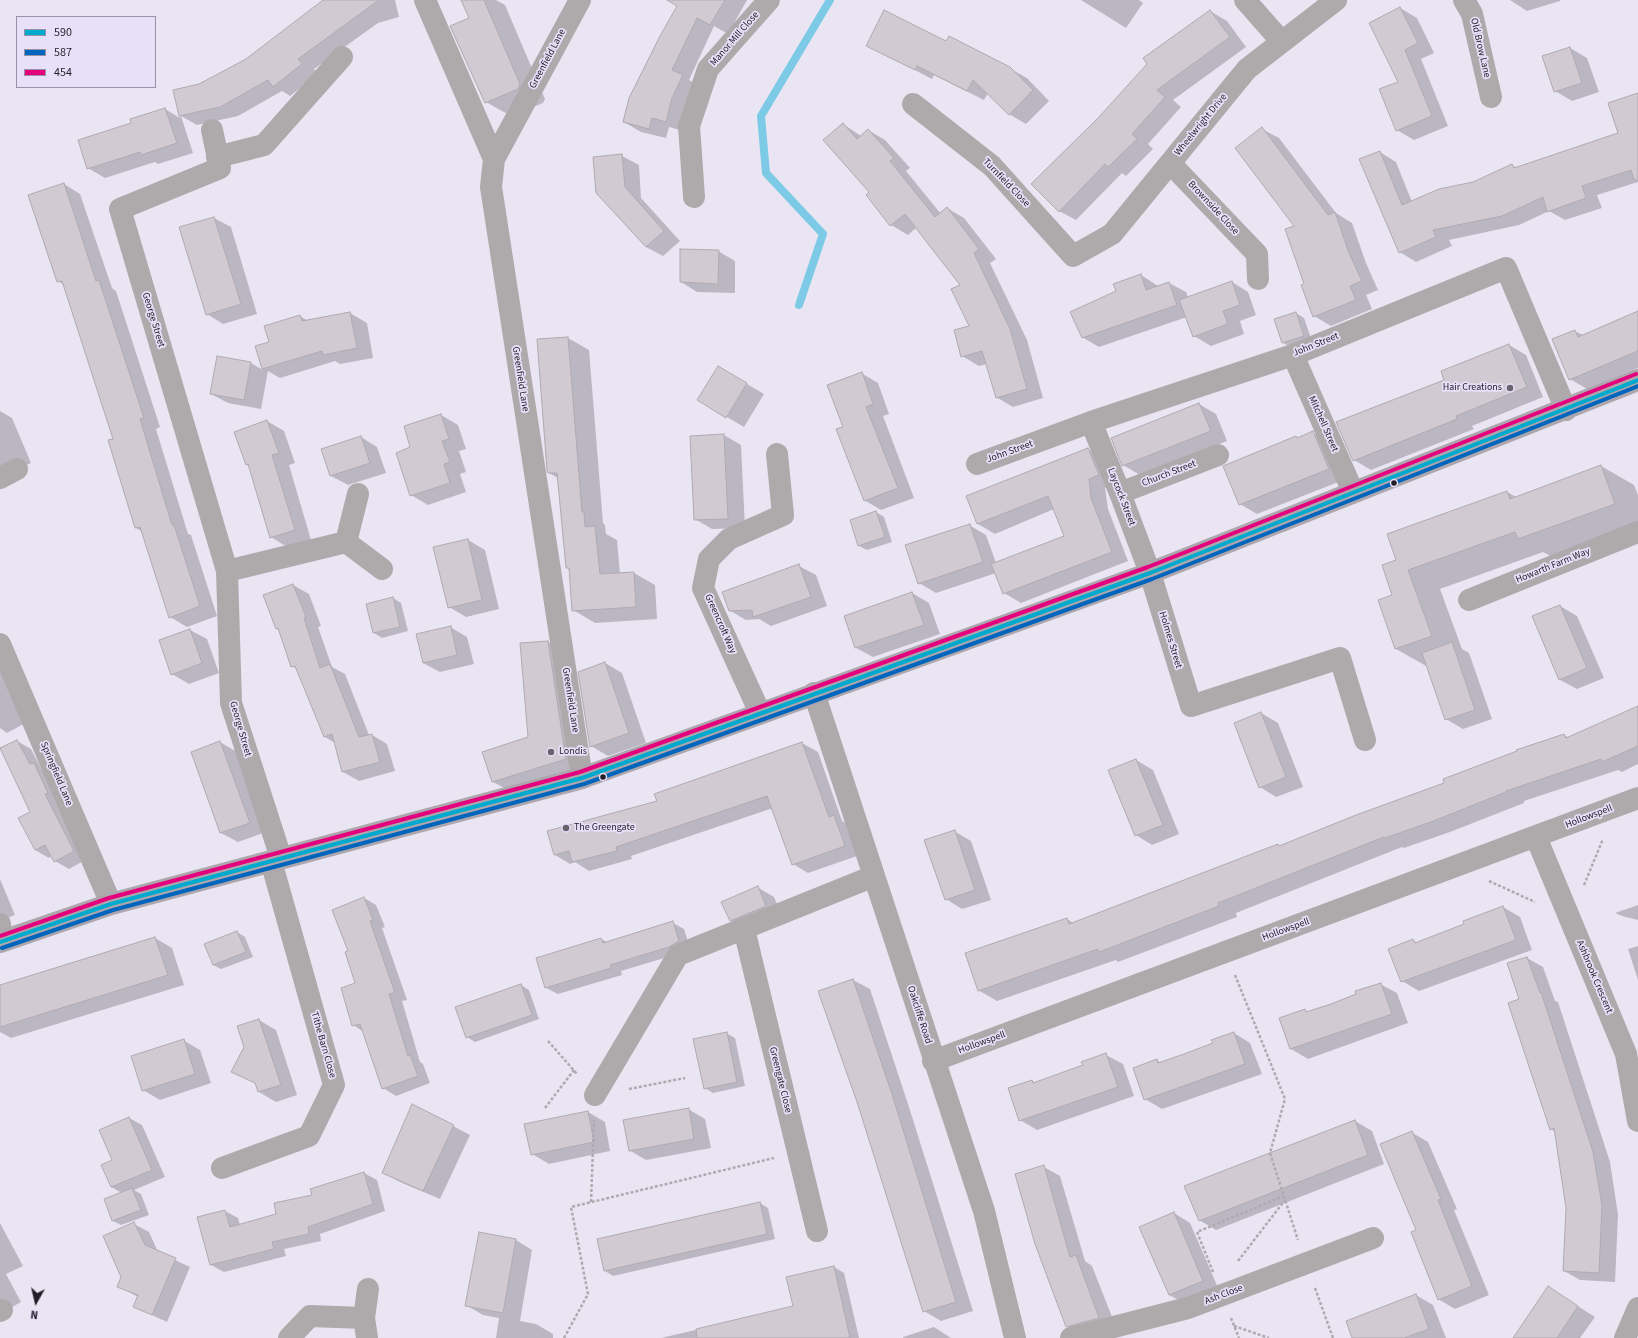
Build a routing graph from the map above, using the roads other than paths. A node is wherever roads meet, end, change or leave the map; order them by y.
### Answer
1 (425, 0) edge
2 (580, 0) edge
3 (769, 0) edge
4 (1245, 0) edge
5 (1336, 0) edge
6 (1464, 0) edge
7 (1282, 42) junction
8 (342, 57) dead end
9 (1491, 97) dead end
10 (913, 104) dead end
11 (212, 130) dead end
12 (217, 157) junction
13 (494, 159) junction
14 (1170, 163) junction
15 (694, 197) dead end
16 (1073, 256) joint
17 (1258, 279) dead end
18 (1293, 355) junction
19 (1638, 380) edge
20 (1566, 410) junction
21 (1091, 422) junction
22 (777, 454) dead end
23 (1218, 455) dead end
24 (977, 464) dead end
25 (1353, 492) junction
26 (1120, 493) junction
27 (358, 494) dead end
28 (1638, 532) edge
29 (346, 542) junction
30 (382, 569) dead end
31 (227, 571) junction
32 (1150, 573) junction
33 (1469, 600) dead end
34 (0, 644) edge
35 (814, 694) junction
36 (760, 713) junction
37 (1365, 740) dead end
38 (582, 778) junction
39 (1638, 798) edge
40 (1536, 837) junction
41 (276, 860) junction
42 (874, 876) junction
43 (111, 904) junction
44 (744, 929) junction
45 (1, 936) edge
46 (933, 1061) junction
47 (596, 1095) road end
48 (1638, 1121) edge
49 (222, 1168) dead end
50 (818, 1231) dead end
51 (1373, 1238) dead end
52 (368, 1289) dead end
53 (1638, 1308) edge
54 (366, 1328) edge
55 (289, 1338) edge
56 (1015, 1338) edge
57 (1071, 1338) edge
58 (1625, 1338) edge

1 - 13 street
2 - 13 street, Greenfield Lane
3 - 15 street, Manor Mill Close
4 - 7 street
5 - 7 street, Wheelwright Drive
6 - 9 street, Old Brow Lane
7 - 14 street, Wheelwright Drive
8 - 12 street
10 - 16 street, Turnfield Close
11 - 12 street, George Street
12 - 31 street, George Street
13 - 38 street, Greenfield Lane
14 - 16 street, Wheelwright Drive
14 - 17 street, Brownside Close
18 - 20 street, John Street
18 - 21 street, John Street
18 - 25 street, Mitchell Street
19 - 20 highway
20 - 25 highway
21 - 24 street, John Street
21 - 26 street, Laycock Street
22 - 36 street, Greencroft Way
23 - 26 street, Church Street
25 - 32 highway
26 - 32 street, Laycock Street
27 - 29 street
28 - 33 street, Howarth Farm Way
29 - 30 street
29 - 31 street
31 - 41 street, George Street
32 - 35 highway
32 - 37 street, Holmes Street
34 - 43 street, Springfield Lane
35 - 36 highway
35 - 42 street, Oakcliffe Road
36 - 38 highway
38 - 41 highway
39 - 40 street, Hollowspell
40 - 46 street, Hollowspell
40 - 48 street, Ashbrook Crescent
41 - 43 highway
41 - 49 street, Tithe Barn Close
42 - 44 street
42 - 46 street, Oakcliffe Road
43 - 45 highway
44 - 47 street
44 - 50 street, Greengate Close
46 - 56 street, Oakcliffe Road
51 - 57 street, Ash Close
52 - 54 street
53 - 58 street
54 - 55 street

